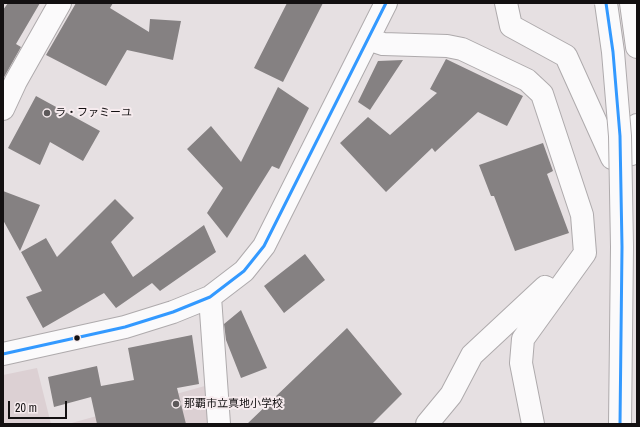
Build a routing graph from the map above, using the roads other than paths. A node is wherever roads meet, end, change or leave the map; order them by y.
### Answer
1 (60, 3) edge
2 (386, 3) edge
3 (506, 3) edge
4 (606, 3) edge
5 (630, 3) edge
6 (368, 39) junction
7 (637, 47) edge
8 (3, 109) edge
9 (637, 125) edge
10 (556, 293) junction
11 (210, 297) junction
12 (3, 354) edge
13 (219, 424) edge
14 (426, 424) edge
15 (533, 424) edge
16 (620, 424) edge

1 - 8 street
2 - 6 street
3 - 9 street
4 - 16 street, bridge
5 - 7 street
6 - 10 street
6 - 11 street
10 - 14 street
10 - 15 street
11 - 12 street
11 - 13 street

